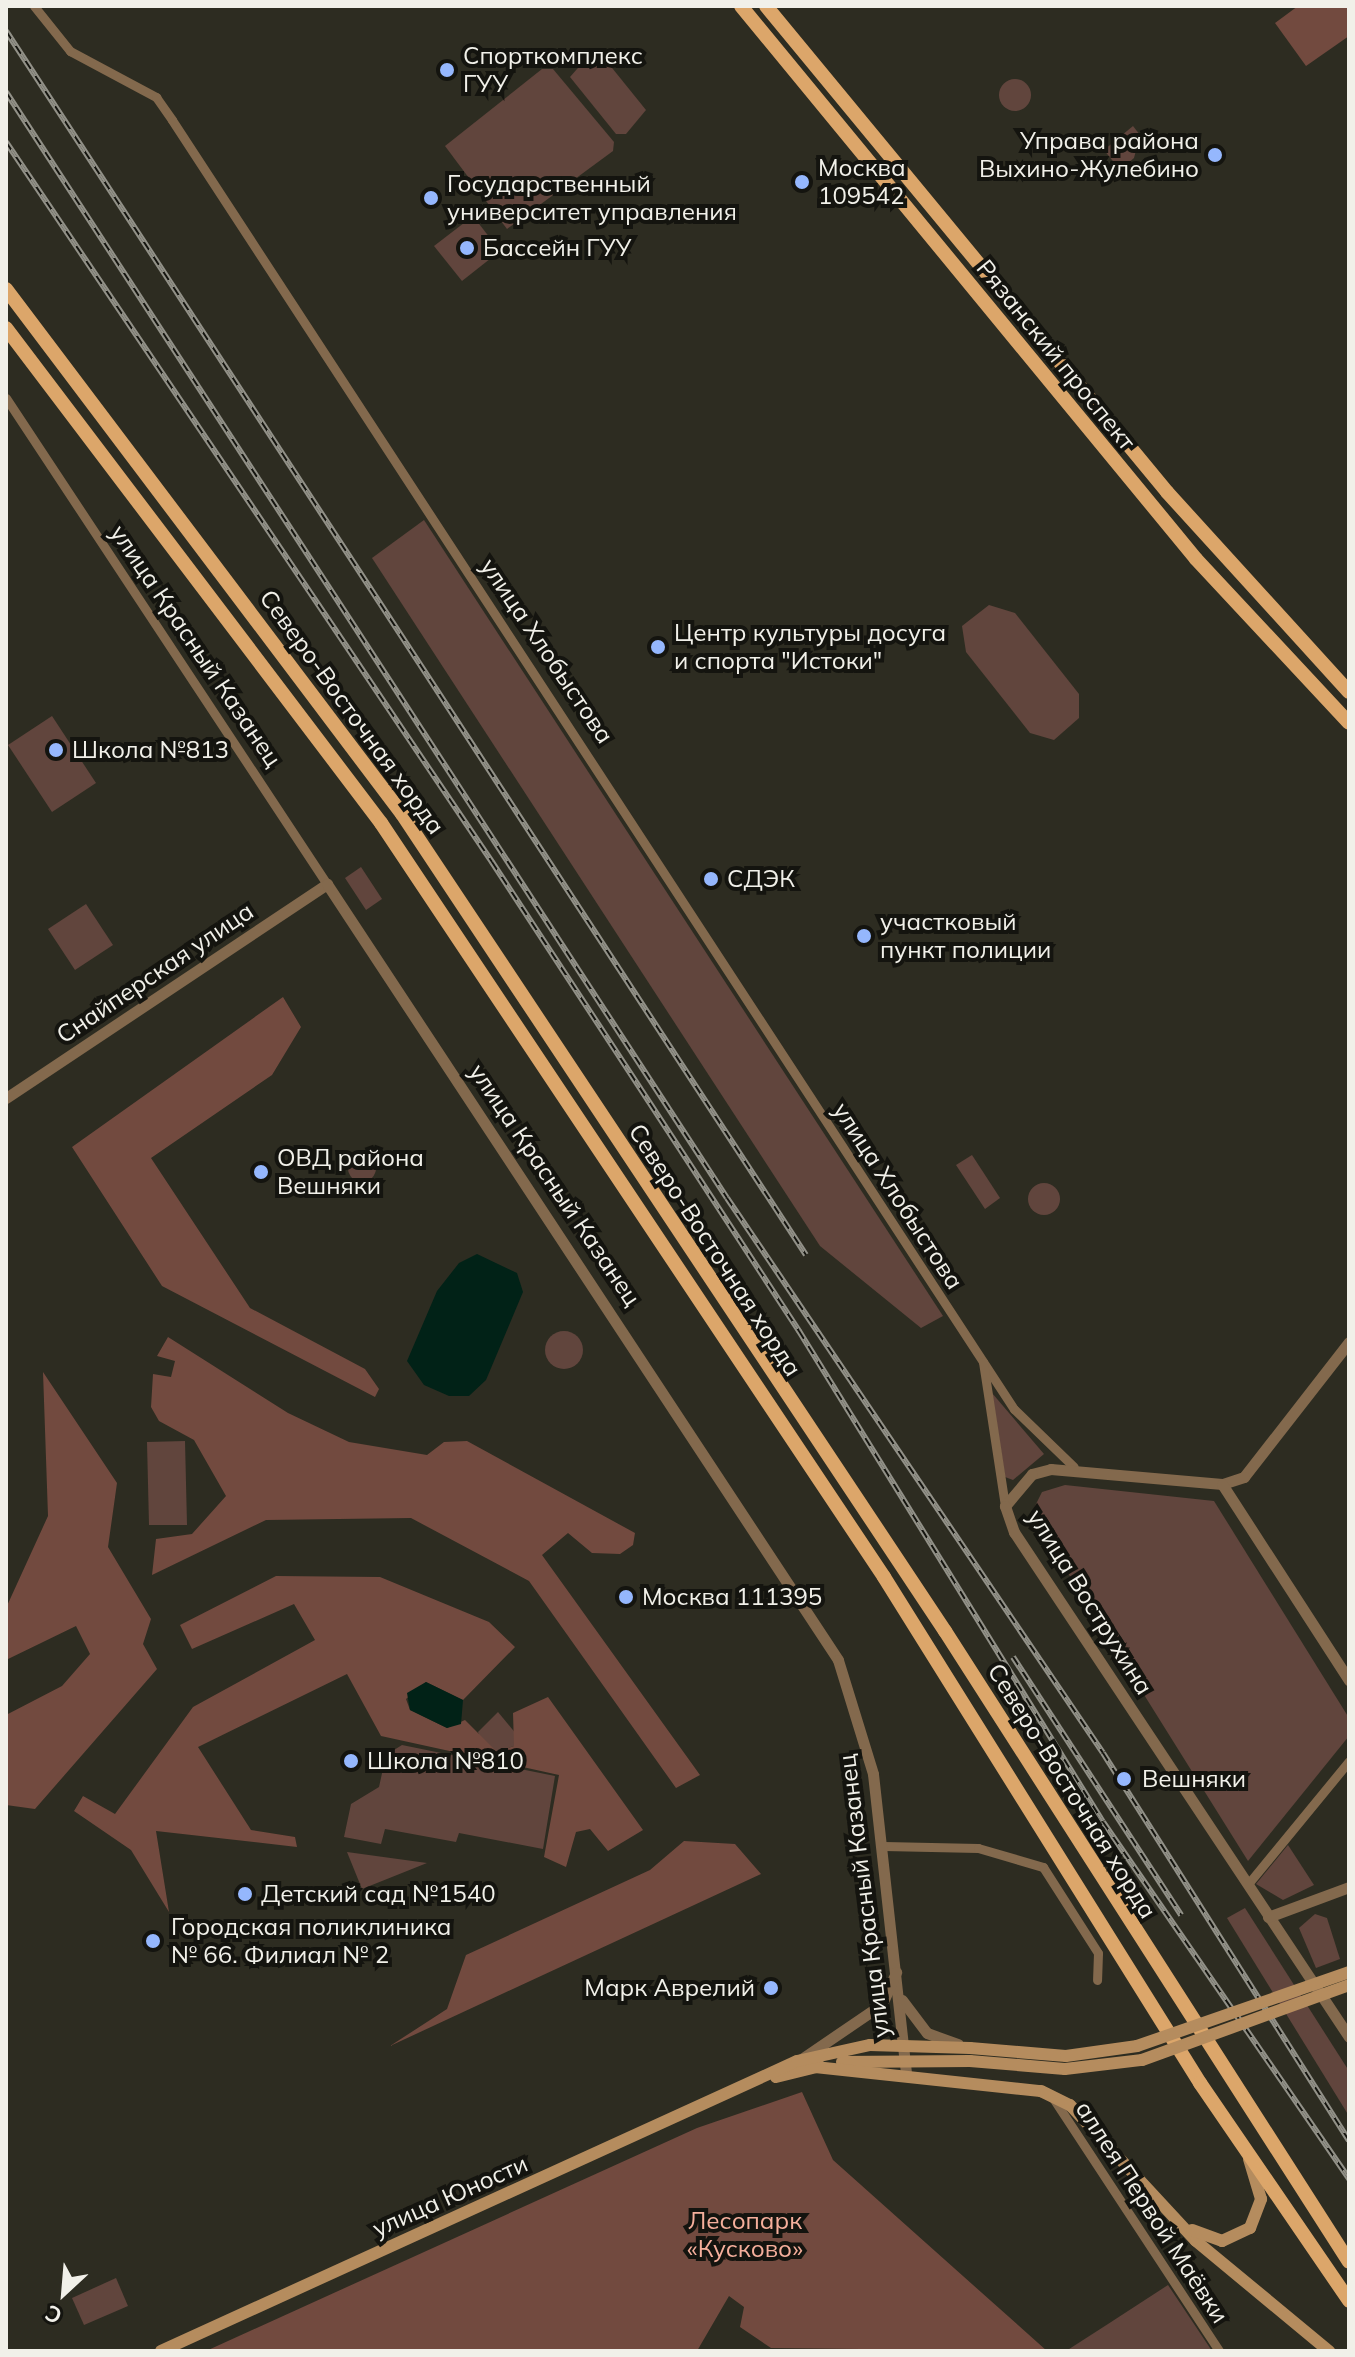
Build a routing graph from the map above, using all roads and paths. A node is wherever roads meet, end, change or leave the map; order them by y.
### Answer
1 (34, 6) edge
2 (741, 6) edge
3 (766, 6) edge
4 (6, 289) edge
5 (6, 328) edge
6 (6, 398) edge
7 (1349, 692) edge
8 (1349, 723) edge
9 (327, 884) junction
10 (6, 1098) edge
11 (1349, 1342) edge
12 (983, 1362) junction
13 (1074, 1467) junction
14 (1222, 1484) junction
15 (1005, 1506) junction
16 (1349, 1680) edge
17 (1349, 1761) edge
18 (884, 1846) junction
19 (1248, 1884) junction
20 (1349, 1887) edge
21 (1268, 1917) junction
22 (898, 1964) junction
23 (1349, 1972) edge
24 (1097, 1980) dead end
25 (1349, 1985) edge
26 (901, 1998) junction
27 (1349, 2037) edge
28 (904, 2044) junction
29 (970, 2054) junction
30 (800, 2060) junction
31 (906, 2066) junction
32 (757, 2082) junction
33 (1051, 2095) junction
34 (1245, 2148) junction
35 (1180, 2224) junction
36 (1349, 2262) edge
37 (1349, 2301) edge
38 (161, 2351) edge
39 (1219, 2351) edge
40 (1329, 2351) edge

1 - 12 street, улица Хлобыстова
2 - 8 main road, Рязанский проспект
3 - 7 main road, Рязанский проспект
4 - 36 main road, Северо-Восточная хорда
5 - 34 main road, Северо-Восточная хорда
6 - 9 street, улица Красный Казанец
9 - 10 street, Снайперская улица
9 - 18 street, улица Красный Казанец
11 - 14 street
12 - 13 street, улица Хлобыстова
12 - 15 street, улица Хлобыстова
13 - 14 street, улица Вострухина
13 - 15 street, улица Вострухина
14 - 16 street
15 - 19 street, улица Вострухина
17 - 19 street
18 - 22 street, улица Красный Казанец
18 - 24 street
19 - 21 street, улица Вострухина
20 - 21 street
21 - 27 street, улица Вострухина
22 - 26 street, улица Красный Казанец
22 - 30 street
23 - 29 main road, bridge
25 - 29 main road, bridge
26 - 28 street, улица Красный Казанец
26 - 29 street
28 - 29 main road, улица Юности
28 - 30 main road, улица Юности
28 - 31 street, улица Красный Казанец
29 - 31 main road
30 - 32 main road, улица Юности
31 - 32 main road, улица Юности
31 - 33 main road
32 - 38 main road, улица Юности
33 - 35 main road
33 - 39 street, аллея Первой Маёвки
34 - 35 main road
34 - 37 main road, Северо-Восточная хорда
35 - 40 main road

